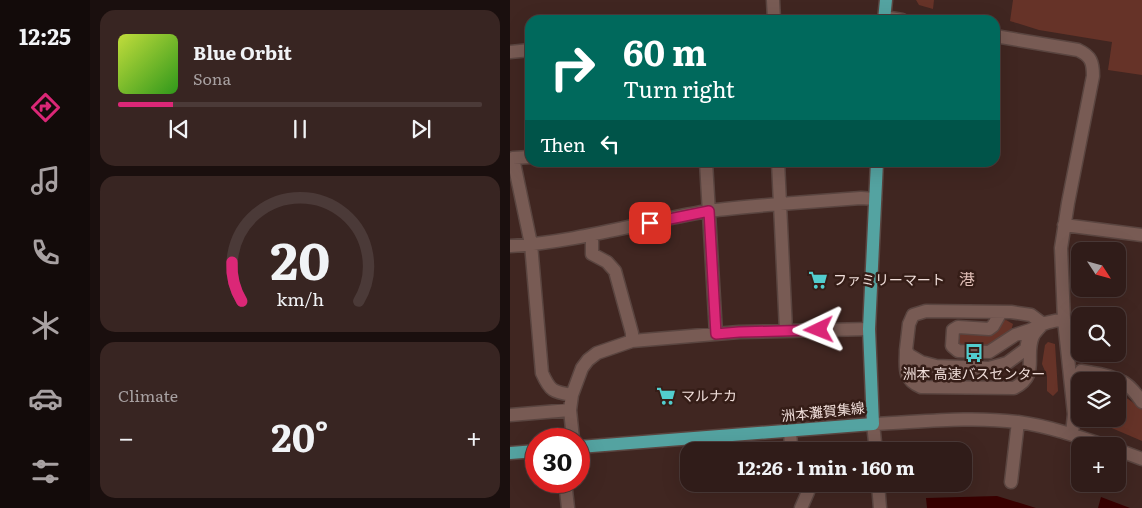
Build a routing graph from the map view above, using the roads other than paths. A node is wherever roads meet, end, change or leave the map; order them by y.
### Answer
1 (773, 0) edge
2 (886, 0) edge
3 (774, 15) edge
4 (884, 15) edge
5 (1000, 37) edge
6 (525, 50) edge
7 (510, 52) edge
8 (525, 157) edge
9 (706, 167) edge
10 (778, 167) edge
11 (877, 167) edge
12 (875, 199) junction
13 (780, 204) junction
14 (709, 211) junction
15 (1064, 225) junction
16 (592, 235) junction
17 (1142, 235) edge
18 (531, 244) junction
19 (510, 246) edge
20 (1001, 312) junction
21 (1064, 320) junction
22 (1043, 324) junction
23 (869, 329) junction
24 (1030, 330) junction
25 (786, 331) junction
26 (716, 334) junction
27 (632, 341) junction
28 (906, 350) junction
29 (1080, 371) dead end
30 (572, 395) junction
31 (1142, 402) edge
32 (570, 410) junction
33 (510, 415) edge
34 (1018, 422) junction
35 (873, 424) junction
36 (572, 428) edge
37 (790, 431) junction
38 (1072, 434) junction
39 (1080, 437) edge
40 (791, 442) edge
41 (875, 442) edge
42 (590, 447) edge
43 (525, 452) edge
44 (1126, 453) edge
45 (510, 454) edge
46 (1142, 459) edge
47 (1011, 482) dead end
48 (808, 492) edge
49 (879, 492) edge
50 (567, 493) edge
51 (568, 508) edge
52 (801, 508) edge
53 (880, 508) edge

1 - 3 street
2 - 4 main road
5 - 15 street
6 - 7 street
8 - 18 street
9 - 14 street
10 - 13 street
11 - 12 main road, 洲本灘賀集線
12 - 13 street
12 - 23 main road, 洲本灘賀集線
13 - 14 street
13 - 25 street
14 - 16 street
14 - 26 street
15 - 17 street
15 - 21 street
16 - 18 street
16 - 27 street
18 - 19 street
18 - 30 street
20 - 22 street
20 - 24 street
20 - 28 street
21 - 22 street
21 - 38 street
22 - 24 street
22 - 28 street
23 - 25 street
23 - 35 main road, 洲本灘賀集線
24 - 28 street
25 - 26 street
26 - 27 street
27 - 30 street
29 - 31 street
30 - 32 street
32 - 33 street
32 - 36 street
34 - 35 street
34 - 38 street
34 - 47 street
35 - 37 main road, 洲本灘賀集線
35 - 41 street
37 - 40 street
37 - 42 main road, 洲本灘賀集線
38 - 39 street
43 - 45 main road
44 - 46 street
48 - 52 street
49 - 53 street
50 - 51 street

